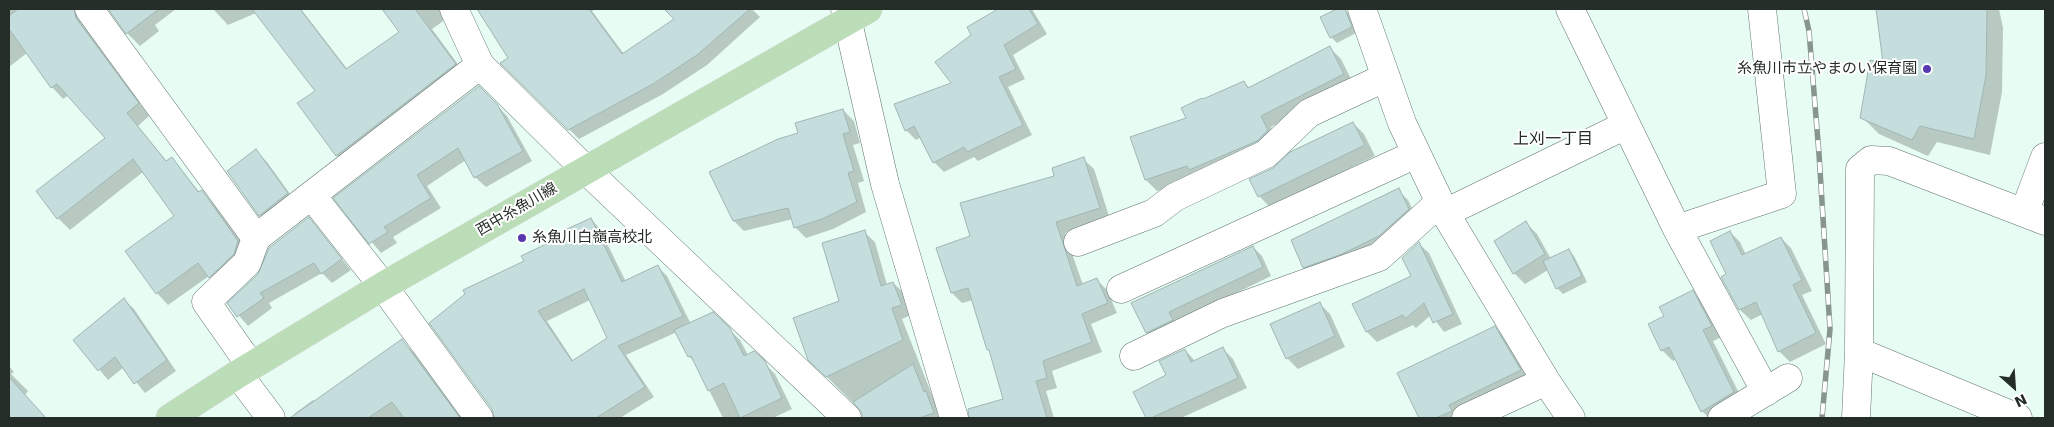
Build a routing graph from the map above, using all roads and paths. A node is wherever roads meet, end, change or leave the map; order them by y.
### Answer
1 (89, 9) edge
2 (454, 9) edge
3 (1362, 9) edge
4 (1570, 9) edge
5 (1762, 9) edge
6 (854, 12) edge
7 (480, 64) junction
8 (1386, 77) junction
9 (1626, 125) junction
10 (1416, 154) junction
11 (2045, 157) edge
12 (586, 170) junction
13 (312, 196) junction
14 (1442, 208) junction
15 (2035, 217) edge
16 (1677, 230) junction
17 (256, 238) junction
18 (1078, 242) dead end
19 (383, 286) junction
20 (1121, 289) dead end
21 (1859, 352) junction
22 (1134, 356) dead end
23 (245, 370) junction
24 (1546, 382) junction
25 (170, 418) edge
26 (271, 418) edge
27 (479, 418) edge
28 (847, 418) edge
29 (954, 418) edge
30 (1466, 418) edge
31 (1571, 418) edge
32 (1722, 418) edge
33 (1856, 418) edge
34 (2018, 418) edge

1 - 17 street
2 - 7 street
3 - 8 street
4 - 9 street
5 - 16 street
6 - 12 main road, 西中糸魚川線
6 - 29 street
7 - 12 street
7 - 13 street
8 - 10 street
8 - 18 street
9 - 14 street
9 - 16 street
10 - 14 street
10 - 20 street
11 - 15 street
12 - 19 main road, 西中糸魚川線
12 - 28 street
13 - 17 street
13 - 19 street
14 - 22 street
14 - 24 street
15 - 21 street
16 - 32 street
17 - 23 street
19 - 23 main road, 西中糸魚川線
19 - 27 street
21 - 33 street
21 - 34 street
23 - 25 main road, 西中糸魚川線
23 - 26 street
24 - 30 street
24 - 31 street

